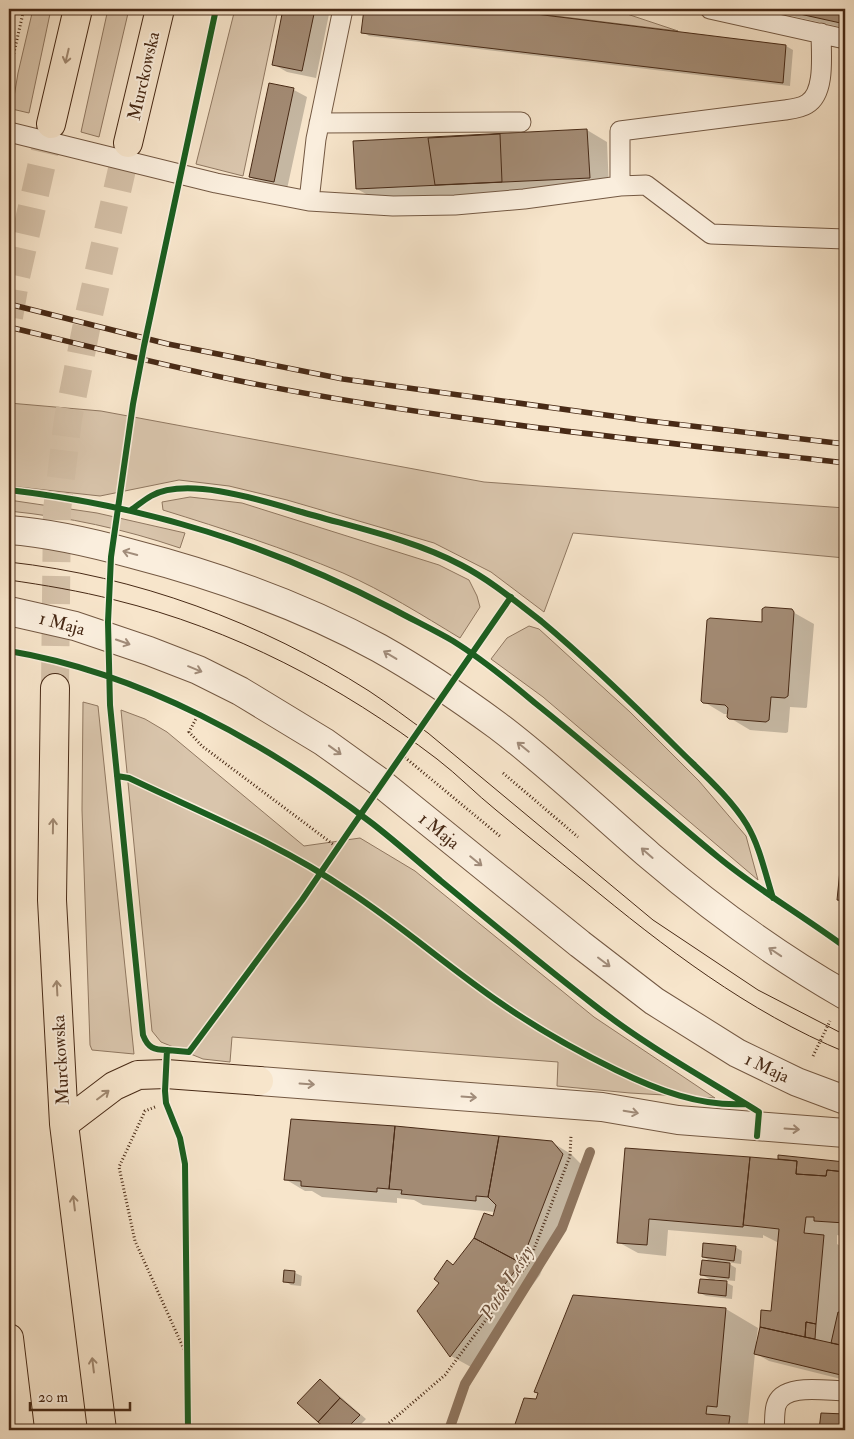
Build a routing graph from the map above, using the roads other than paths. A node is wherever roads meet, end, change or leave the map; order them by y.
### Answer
1 (78, 9) edge
2 (160, 9) edge
3 (343, 9) edge
4 (710, 9) edge
5 (821, 34) junction
6 (845, 39) edge
7 (521, 122) dead end
8 (319, 123) junction
9 (51, 124) tunnel mouth
10 (9, 132) edge
11 (128, 143) tunnel mouth
12 (620, 186) junction
13 (309, 201) junction
14 (845, 239) edge
15 (9, 530) edge
16 (9, 611) edge
17 (55, 688) tunnel mouth
18 (839, 1006) edge
19 (258, 1081) joint
20 (845, 1100) edge
21 (64, 1124) junction
22 (845, 1133) edge
23 (9, 1338) edge
24 (845, 1391) edge
25 (20, 1430) edge
26 (102, 1430) edge
27 (774, 1430) edge

1 -> 9 highway
2 - 11 highway, Murckowska
3 - 8 lane
4 - 5 lane
5 - 6 lane
5 - 12 lane
7 - 8 lane
8 - 13 lane
10 - 13 lane
12 - 13 lane
12 - 14 lane
18 -> 15 street
16 -> 20 street, 1 Maja
21 -> 17 highway, Murckowska
21 -> 19 highway
19 -> 22 street
26 -> 21 highway, Murckowska
23 - 25 highway
24 - 27 lane

